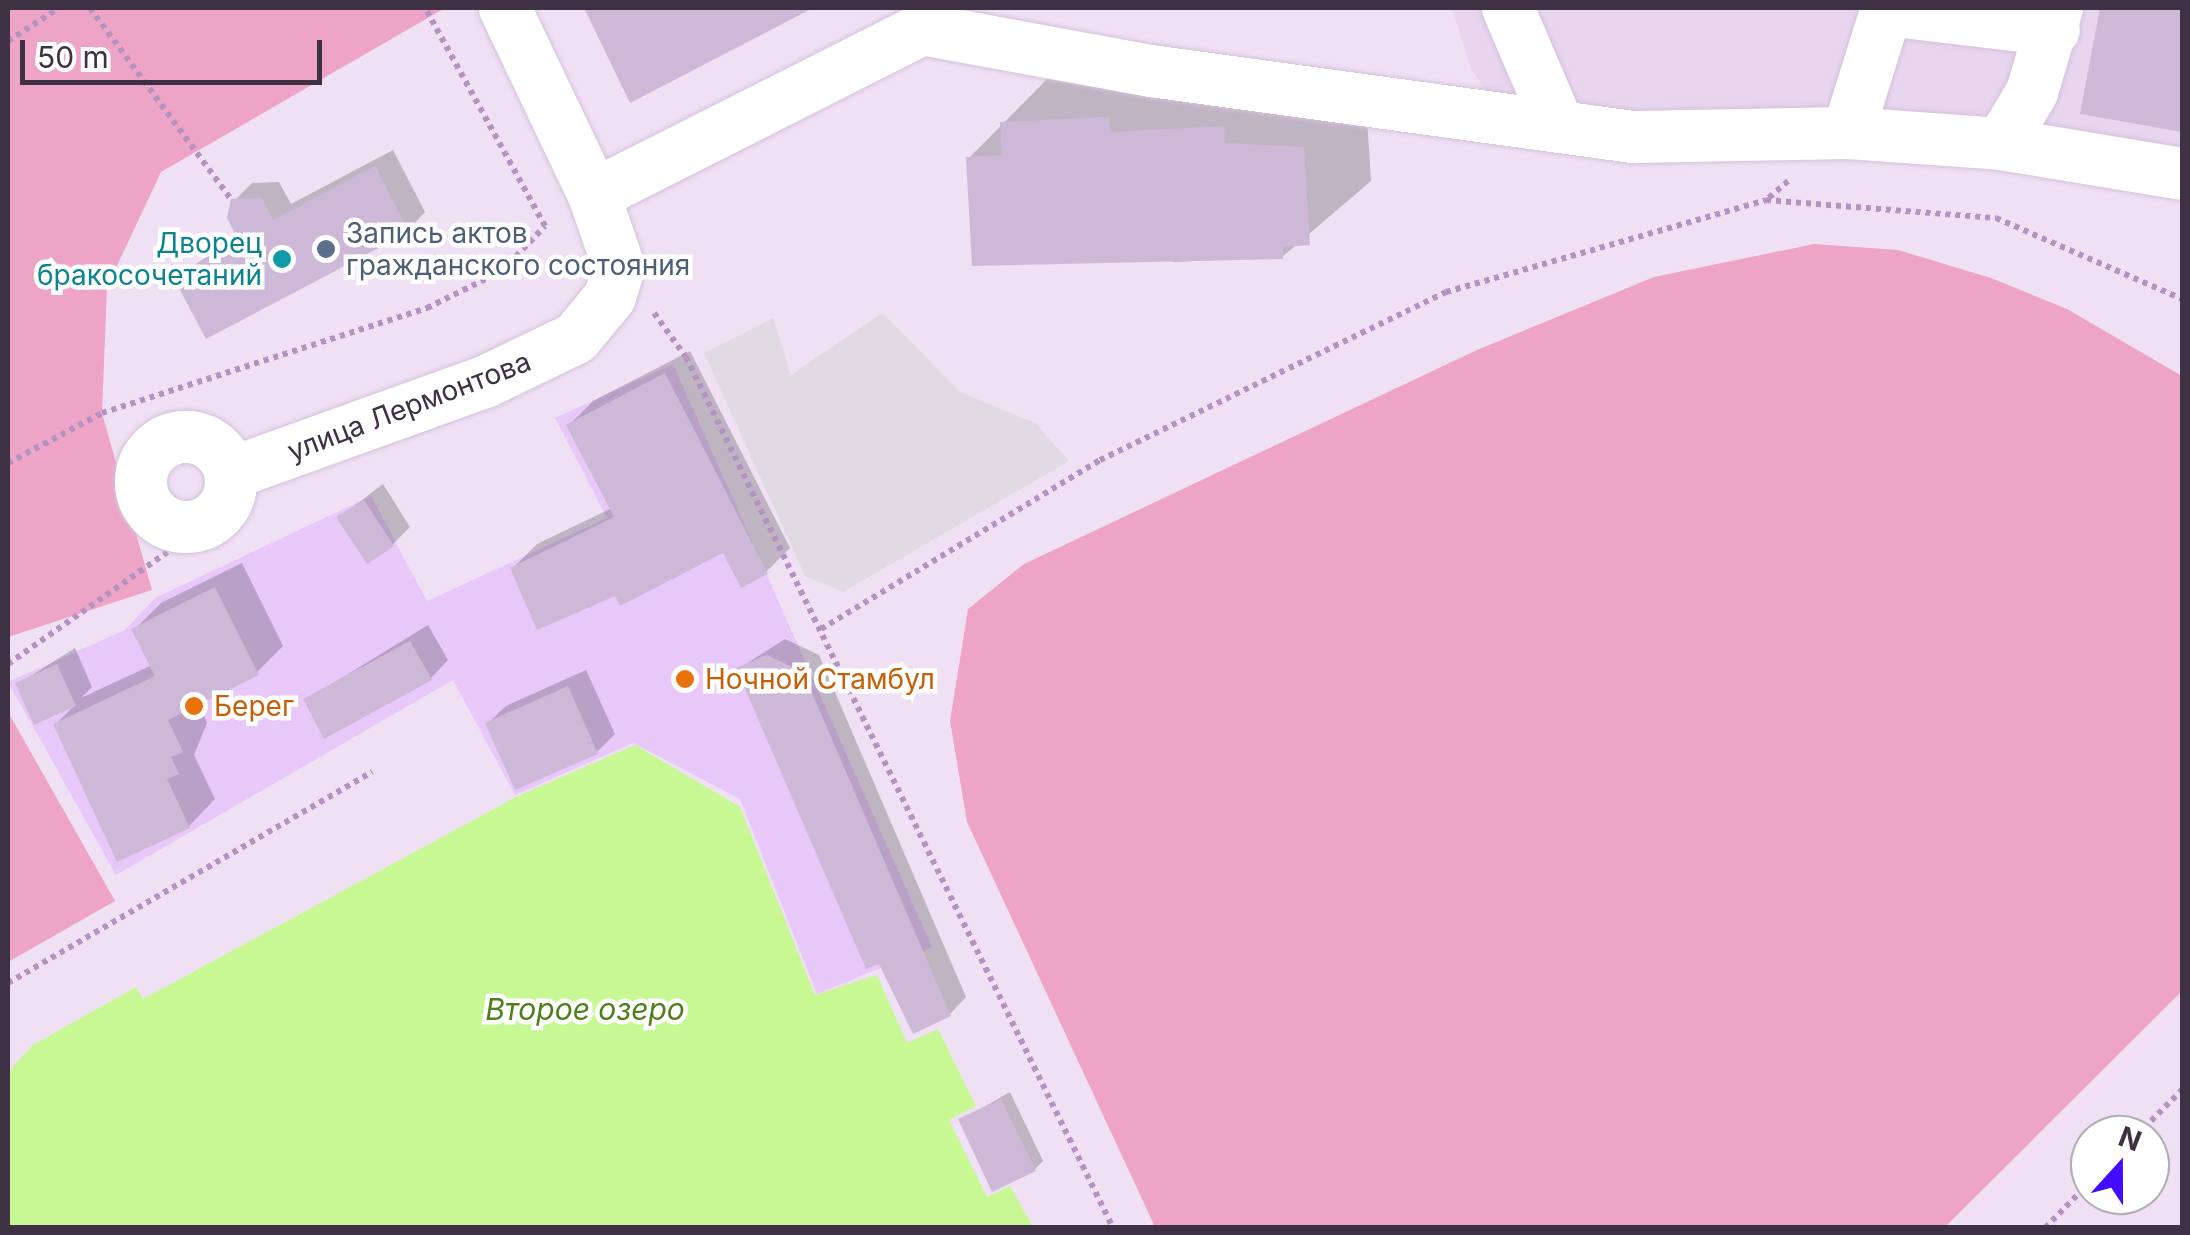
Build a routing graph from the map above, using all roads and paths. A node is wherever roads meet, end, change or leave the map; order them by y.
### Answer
1 (59, 8) edge
2 (90, 8) edge
3 (425, 8) edge
4 (505, 8) edge
5 (1508, 8) edge
6 (1887, 9) edge
7 (2056, 19) edge
8 (8, 41) edge
9 (1558, 125) junction
10 (1848, 133) junction
11 (2002, 144) junction
12 (2182, 174) edge
13 (1793, 178) dead end
14 (594, 195) junction
15 (232, 200) dead end
16 (1766, 200) junction
17 (619, 266) junction
18 (2182, 299) edge
19 (8, 463) edge
20 (222, 497) joint
21 (820, 630) junction
22 (8, 664) edge
23 (372, 772) dead end
24 (8, 983) edge
25 (2182, 1090) edge
26 (2157, 1115) edge
27 (2070, 1202) edge
28 (1113, 1228) edge
29 (2045, 1228) edge

1 - 8 path
2 - 15 path
3 - 19 path
4 - 14 street
5 - 9 street
6 - 7 street
6 - 10 street
7 - 11 street
9 - 10 street
9 - 14 street
10 - 11 street
11 - 12 street
13 - 16 path
14 - 17 street
16 - 18 path
16 - 21 path
17 - 20 street, улица Лермонтова
17 - 21 path
20 - 22 path
21 - 28 path
23 - 24 path
25 - 26 path
27 - 29 path

